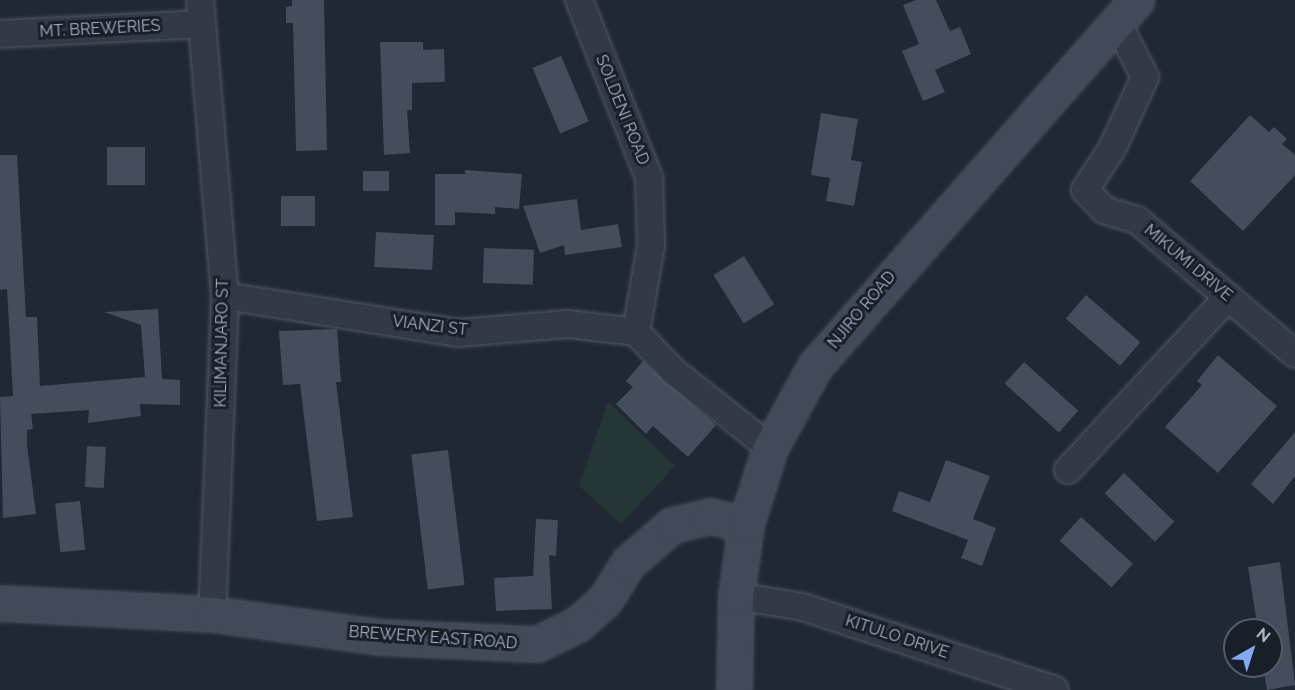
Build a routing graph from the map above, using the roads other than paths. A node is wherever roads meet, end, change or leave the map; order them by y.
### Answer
1 (579, 0) edge
2 (1127, 11) edge
3 (200, 12) edge
4 (0, 34) edge
5 (225, 296) junction
6 (1228, 297) junction
7 (636, 332) junction
8 (1295, 354) edge
9 (770, 448) junction
10 (1068, 470) dead end
11 (746, 524) junction
12 (736, 596) junction
13 (0, 603) edge
14 (212, 614) junction
15 (734, 690) edge
16 (1055, 690) edge

1 - 7 street, SOLDENI ROAD
2 - 6 street, MIKUMI DRIVE
2 - 9 street, NJIRO ROAD
3 - 4 street, MT. BREWERIES
3 - 5 street, KILIMANJARO ST
5 - 7 street, VIANZI ST
5 - 14 street, KILIMANJARO ST
6 - 8 street, MIKUMI DRIVE
6 - 10 street
7 - 9 street
9 - 11 street, NJIRO ROAD
11 - 12 street, NJIRO ROAD
11 - 14 street, BREWERY EAST ROAD
12 - 15 street, NJIRO ROAD
12 - 16 street, KITULO DRIVE
13 - 14 street, BREWERY EAST ROAD

